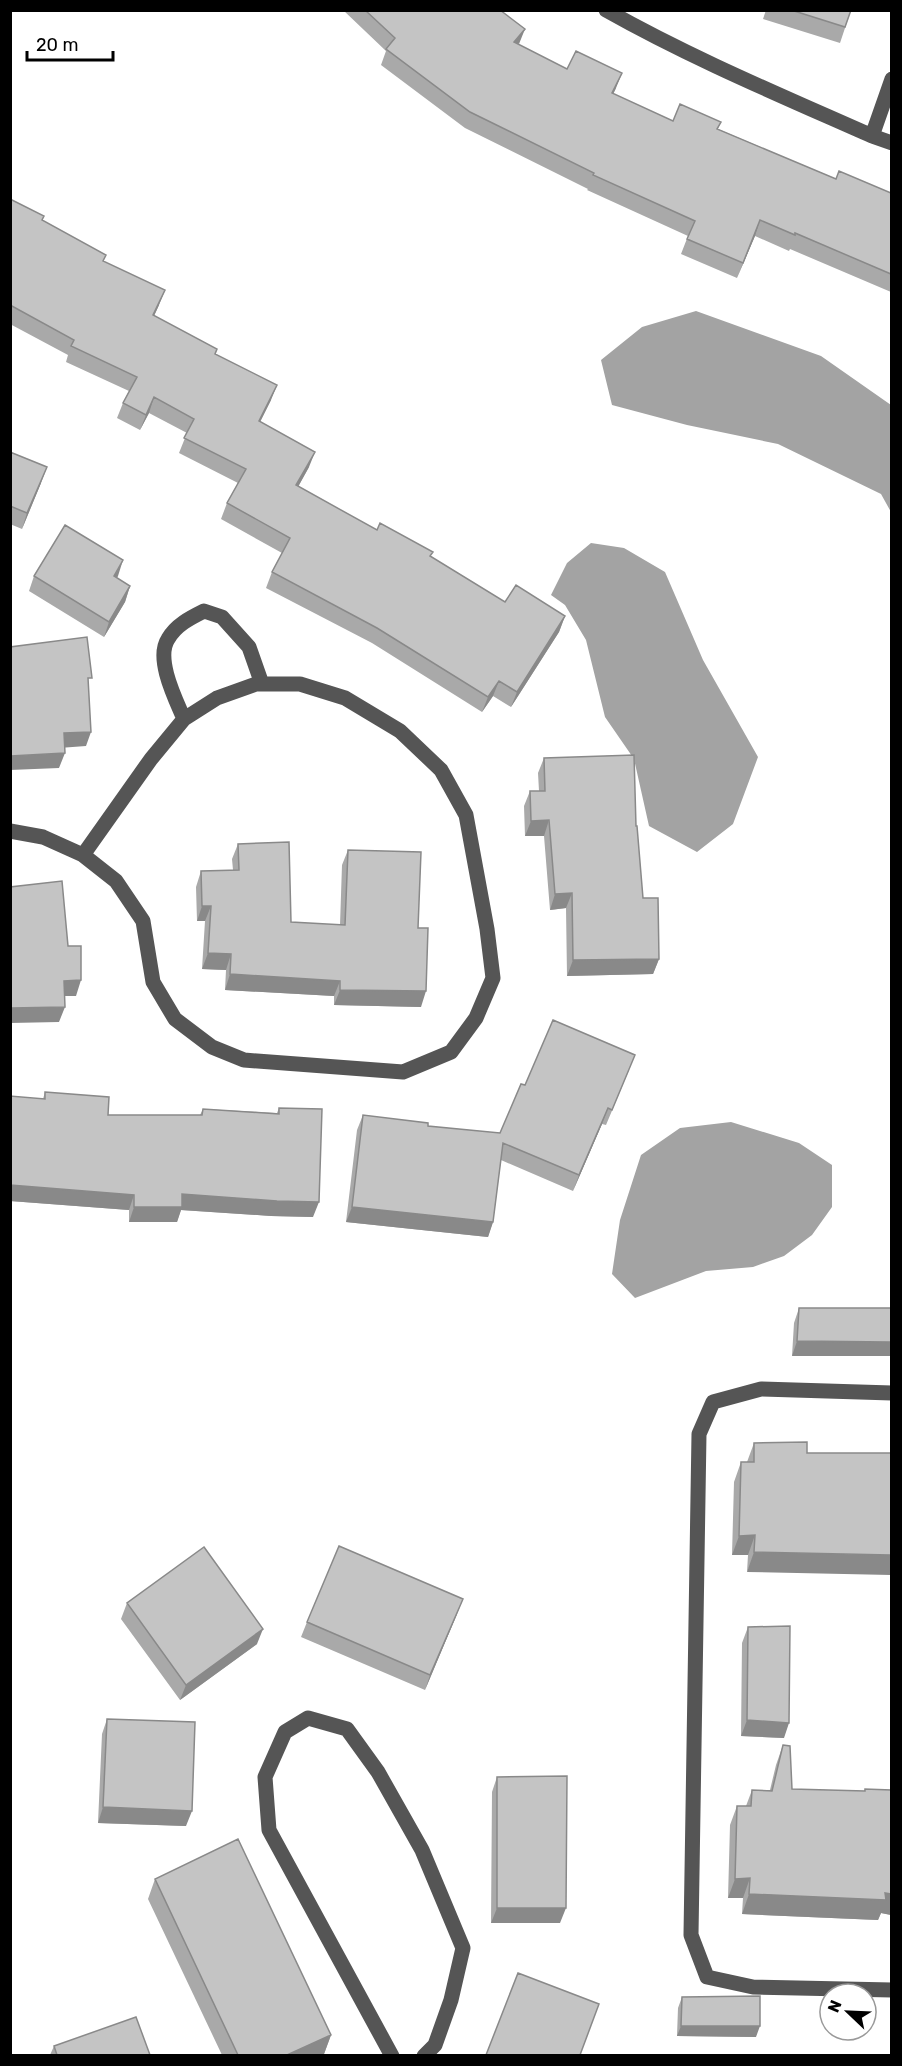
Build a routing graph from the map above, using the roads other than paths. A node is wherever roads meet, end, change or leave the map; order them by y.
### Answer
1 (606, 10) edge
2 (891, 80) edge
3 (872, 136) junction
4 (891, 143) edge
5 (262, 684) junction
6 (184, 719) junction
7 (10, 831) edge
8 (83, 855) junction
9 (891, 1393) edge
10 (891, 1990) edge
11 (392, 2055) edge
12 (424, 2055) edge

1 - 3 street
2 - 3 street
3 - 4 street
5 - 6 street
5 - 6 street
5 - 8 street
6 - 8 street
7 - 8 street
9 - 10 street
11 - 12 street

